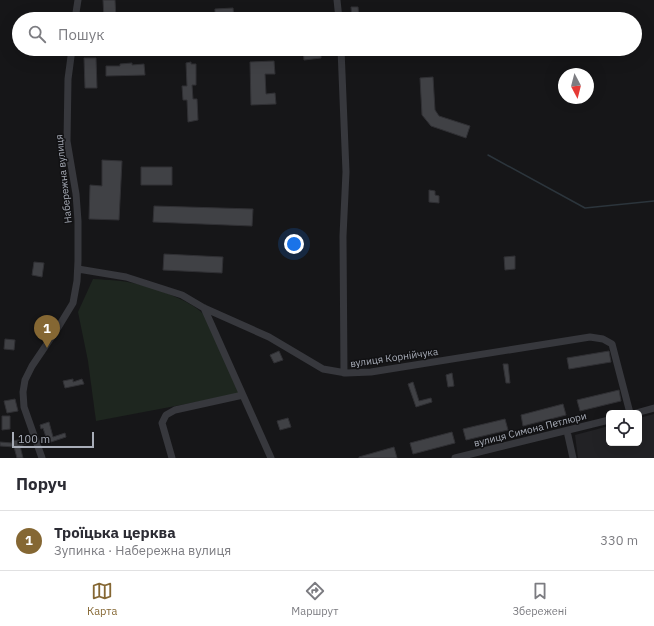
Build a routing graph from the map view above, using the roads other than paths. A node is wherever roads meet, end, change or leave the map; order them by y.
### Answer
1 (78, 0) edge
2 (337, 0) edge
3 (76, 12) edge
4 (338, 12) edge
5 (71, 56) edge
6 (341, 56) edge
7 (78, 270) junction
8 (204, 308) junction
9 (344, 373) junction
10 (243, 395) junction
11 (654, 408) edge
12 (629, 410) edge
13 (642, 411) edge
14 (606, 421) edge
15 (567, 431) junction
16 (42, 458) edge
17 (172, 458) edge
18 (270, 458) edge
19 (455, 458) edge
20 (573, 458) edge

1 - 3 street
2 - 4 street
5 - 7 street, Набережна вулиця
6 - 9 street
7 - 8 street, вулиця Корнійчука
7 - 16 street, Набережна вулиця
8 - 9 street, вулиця Корнійчука
8 - 10 street
9 - 12 street, вулиця Корнійчука
10 - 17 street
10 - 18 street
11 - 13 street
14 - 15 street, вулиця Симона Петлюри
15 - 19 street, вулиця Симона Петлюри
15 - 20 street

